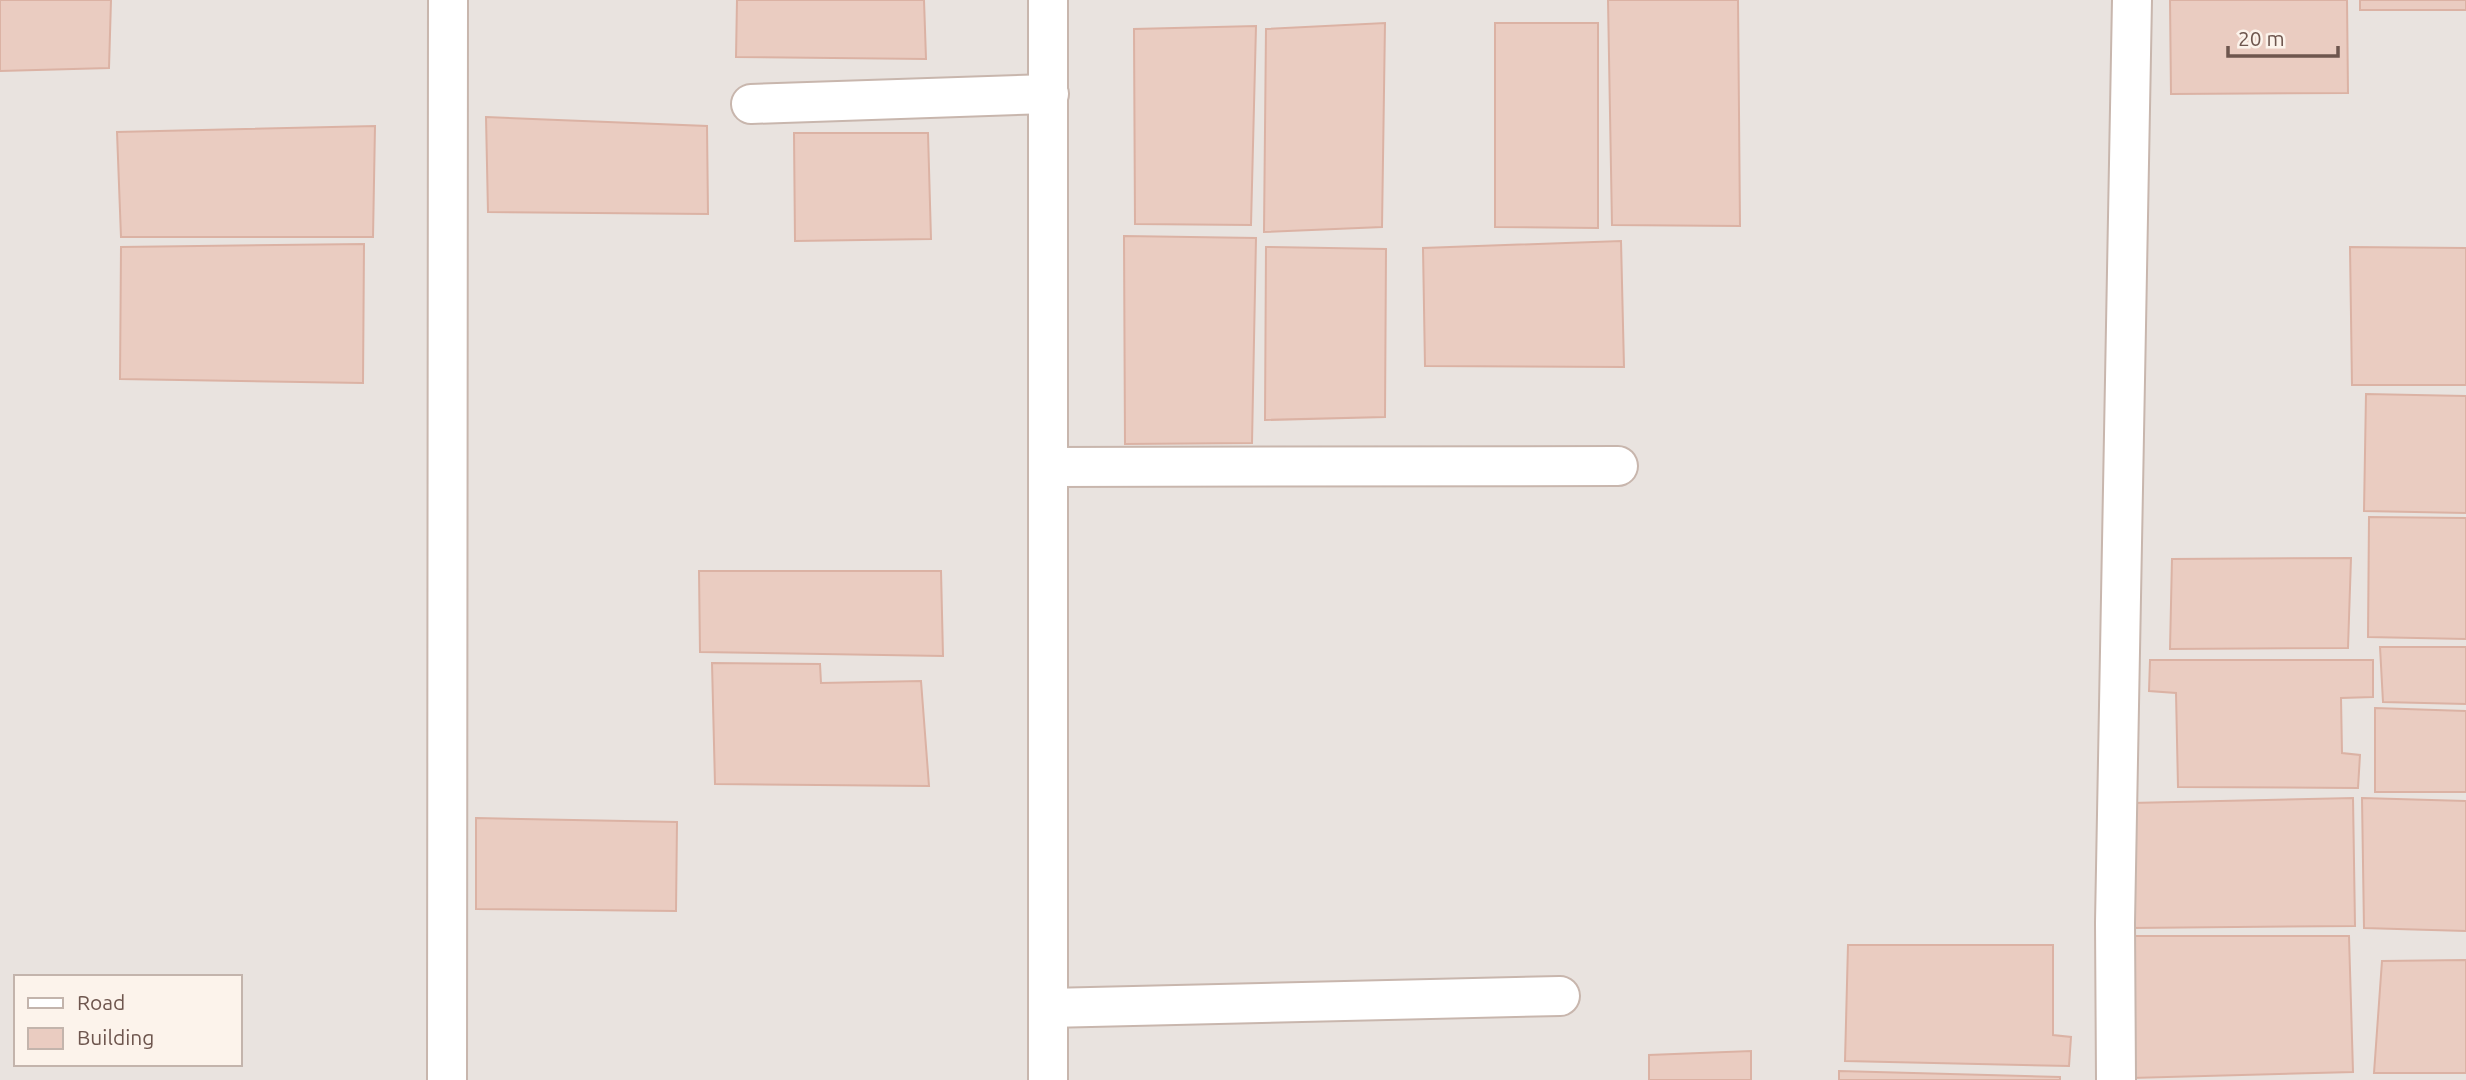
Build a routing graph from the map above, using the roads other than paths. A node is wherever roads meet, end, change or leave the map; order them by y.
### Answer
1 (447, 0) edge
2 (1048, 0) edge
3 (2132, 0) edge
4 (1049, 94) junction
5 (751, 104) dead end
6 (1618, 466) dead end
7 (1050, 467) junction
8 (1560, 996) dead end
9 (1048, 1008) junction
10 (447, 1080) edge
11 (1048, 1080) edge
12 (2116, 1080) edge

1 - 10 street
2 - 4 street
3 - 12 street
4 - 5 street
4 - 7 street
6 - 7 street
7 - 9 street
8 - 9 street
9 - 11 street

